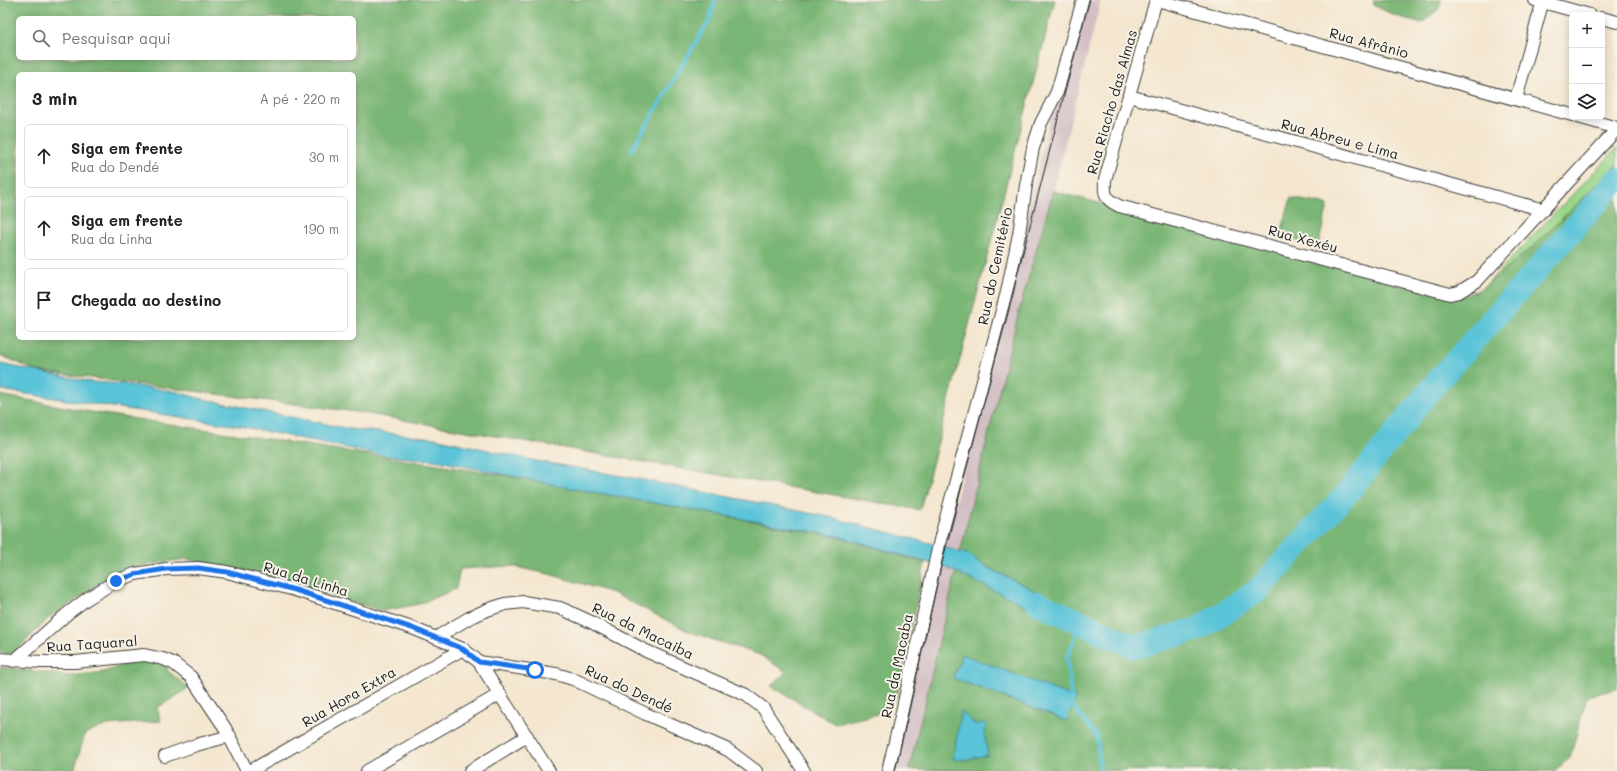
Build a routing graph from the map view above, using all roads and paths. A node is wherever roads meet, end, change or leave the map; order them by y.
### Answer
1 (1083, 0) edge
2 (1157, 0) edge
3 (1540, 1) edge
4 (1579, 12) edge
5 (1605, 19) edge
6 (1617, 22) edge
7 (1129, 96) junction
8 (1516, 99) junction
9 (1569, 114) edge
10 (1588, 120) edge
11 (1617, 129) edge
12 (1118, 206) joint
13 (1544, 210) junction
14 (934, 567) joint
15 (437, 638) junction
16 (463, 649) junction
17 (0, 660) edge
18 (14, 661) junction
19 (479, 662) junction
20 (500, 694) junction
21 (230, 736) junction
22 (527, 736) junction
23 (164, 756) dead end
24 (247, 771) edge
25 (250, 771) edge
26 (367, 771) edge
27 (470, 771) edge
28 (549, 771) edge
29 (756, 771) edge
30 (804, 771) edge
31 (888, 771) edge

1 - 14 street, Rua do Cemitério
2 - 7 street, Rua Riacho das Almas
2 - 8 street, Rua Afrânio
3 - 4 street
3 - 8 street
5 - 6 street
7 - 12 street, Rua Riacho das Almas
7 - 13 street, Rua Abreu e Lima
8 - 9 street, Rua Afrânio
10 - 11 street
11 - 13 street, Rua Xexéu
12 - 13 street, Rua Xexéu
14 - 31 street, Rua da Macaba
15 - 16 street, Rua da Linha
15 - 18 street, Rua da Linha
15 - 30 street, Rua da Macaiba
16 - 19 street, Rua da Linha
16 - 25 street, Rua Hora Extra
17 - 18 street, Rua Taquaral
18 - 21 street, Rua Taquaral
19 - 20 street, Rua da Linha
19 - 29 street, Rua do Dendé
20 - 22 street, Rua da Linha
20 - 26 street
21 - 23 street
21 - 24 street, Rua Taquaral
22 - 27 street
22 - 28 street, Rua da Linha

